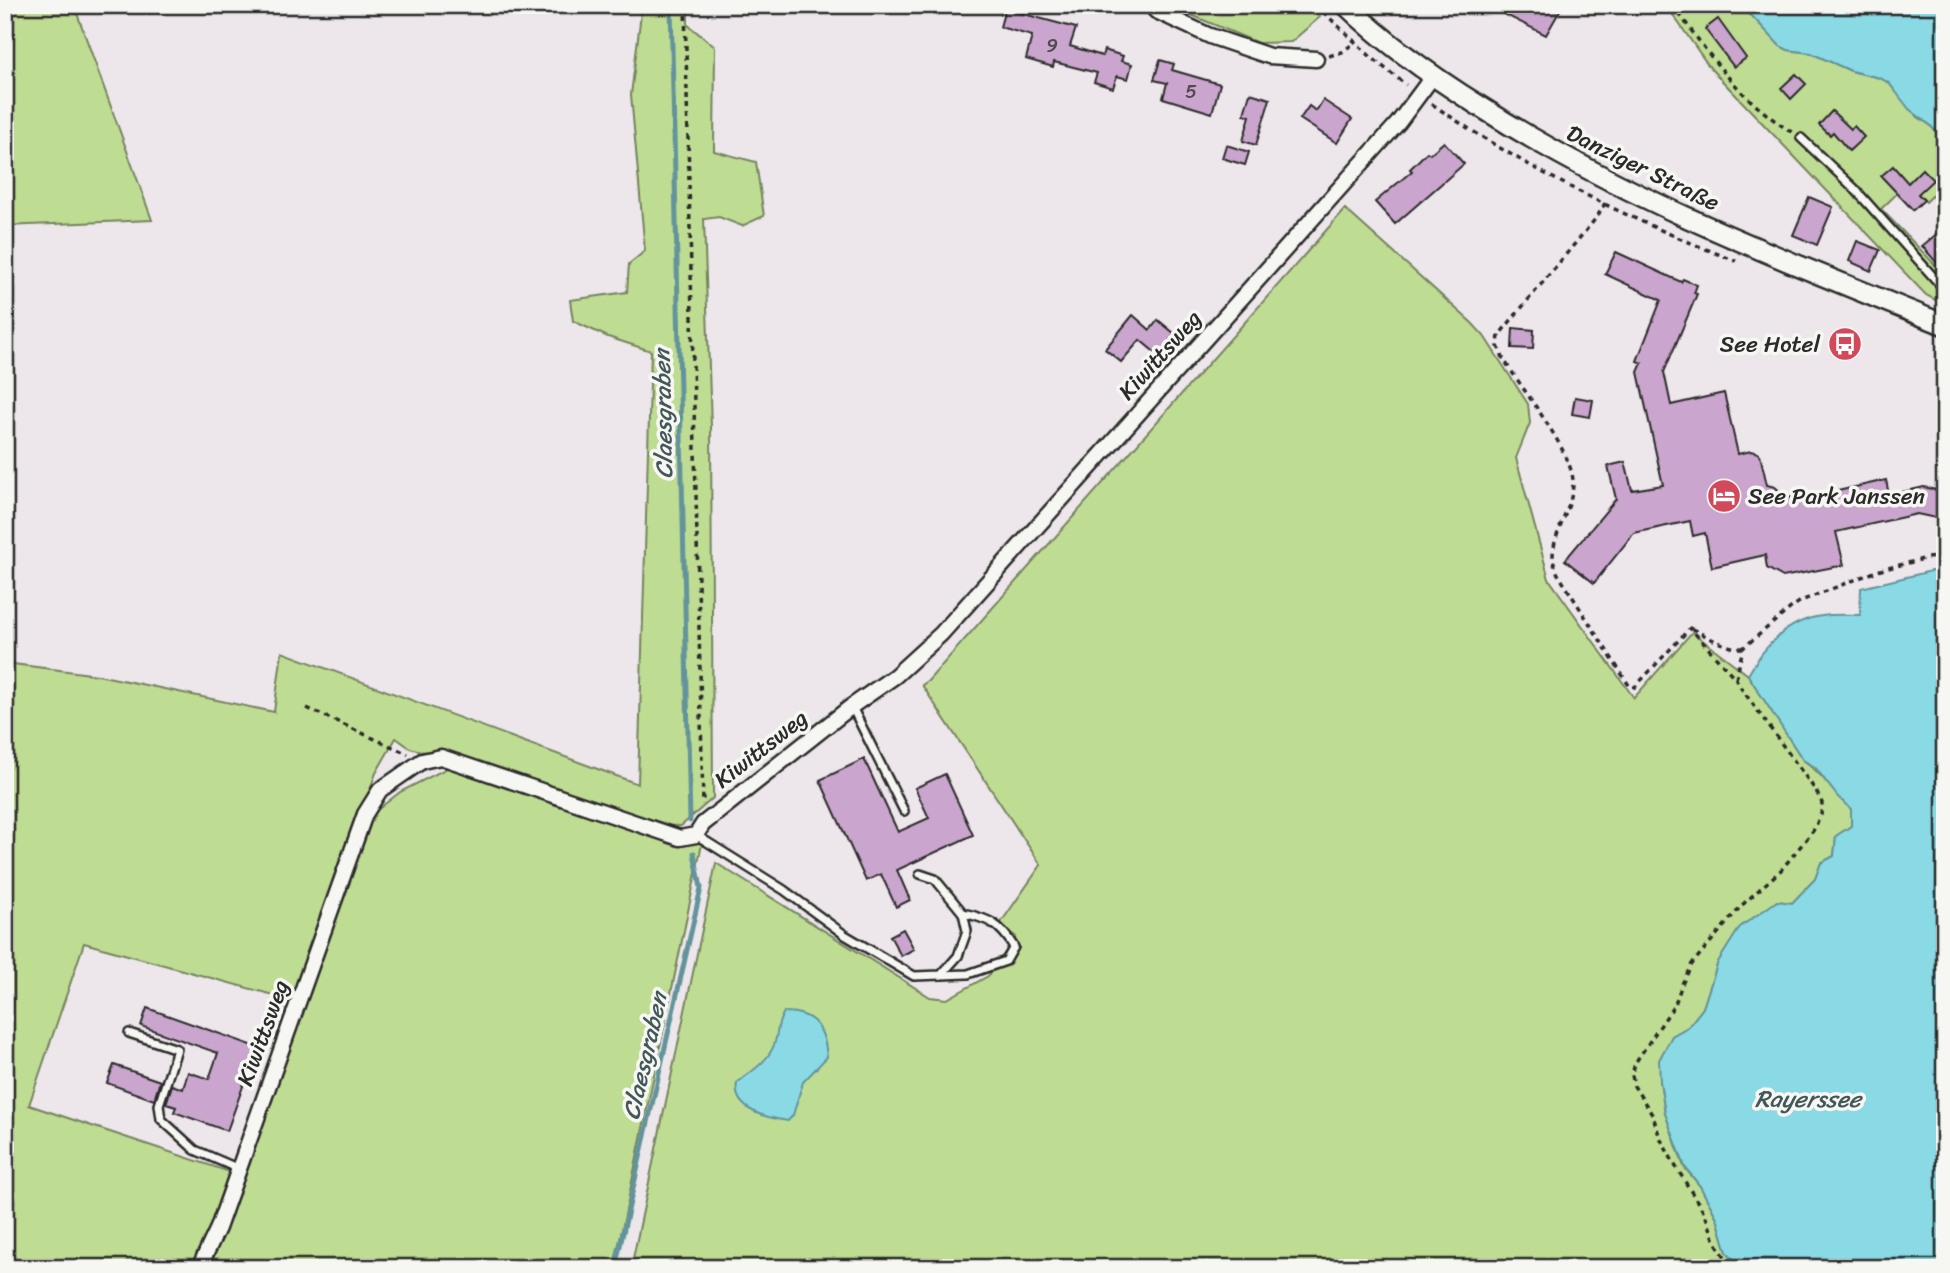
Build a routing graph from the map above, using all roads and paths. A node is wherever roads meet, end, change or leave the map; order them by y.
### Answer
1 (685, 5) edge
2 (1151, 5) edge
3 (1316, 5) edge
4 (1346, 5) edge
5 (1674, 5) edge
6 (1354, 43) junction
7 (1316, 60) joint
8 (1433, 76) junction
9 (1420, 95) junction
10 (1801, 138) joint
11 (1605, 203) dead end
12 (1945, 290) edge
13 (1945, 325) edge
14 (1945, 549) edge
15 (1934, 556) junction
16 (1945, 556) edge
17 (1690, 628) junction
18 (1743, 648) junction
19 (1736, 679) junction
20 (852, 706) junction
21 (307, 708) dead end
22 (422, 761) junction
23 (904, 811) dead end
24 (700, 830) junction
25 (920, 874) dead end
26 (963, 913) junction
27 (941, 975) junction
28 (129, 1032) dead end
29 (239, 1169) junction
30 (200, 1268) edge
31 (1734, 1268) edge

1 - 24 path
2 - 7 street
3 - 6 path
4 - 8 street, Danziger Straße
5 - 10 path
6 - 7 path
6 - 9 path
8 - 9 street, Kiwittsweg
8 - 13 street, Danziger Straße
9 - 20 street, Kiwittsweg
10 - 12 lane
11 - 17 path
14 - 15 path
15 - 16 path
15 - 18 path
17 - 18 path
17 - 19 path
18 - 19 path
19 - 31 path
20 - 23 lane
20 - 24 street, Kiwittsweg
21 - 22 path
22 - 24 street
22 - 29 street, Kiwittsweg
24 - 27 lane
25 - 26 lane
26 - 27 lane
26 - 27 lane
28 - 29 lane
29 - 30 street, Kiwittsweg

